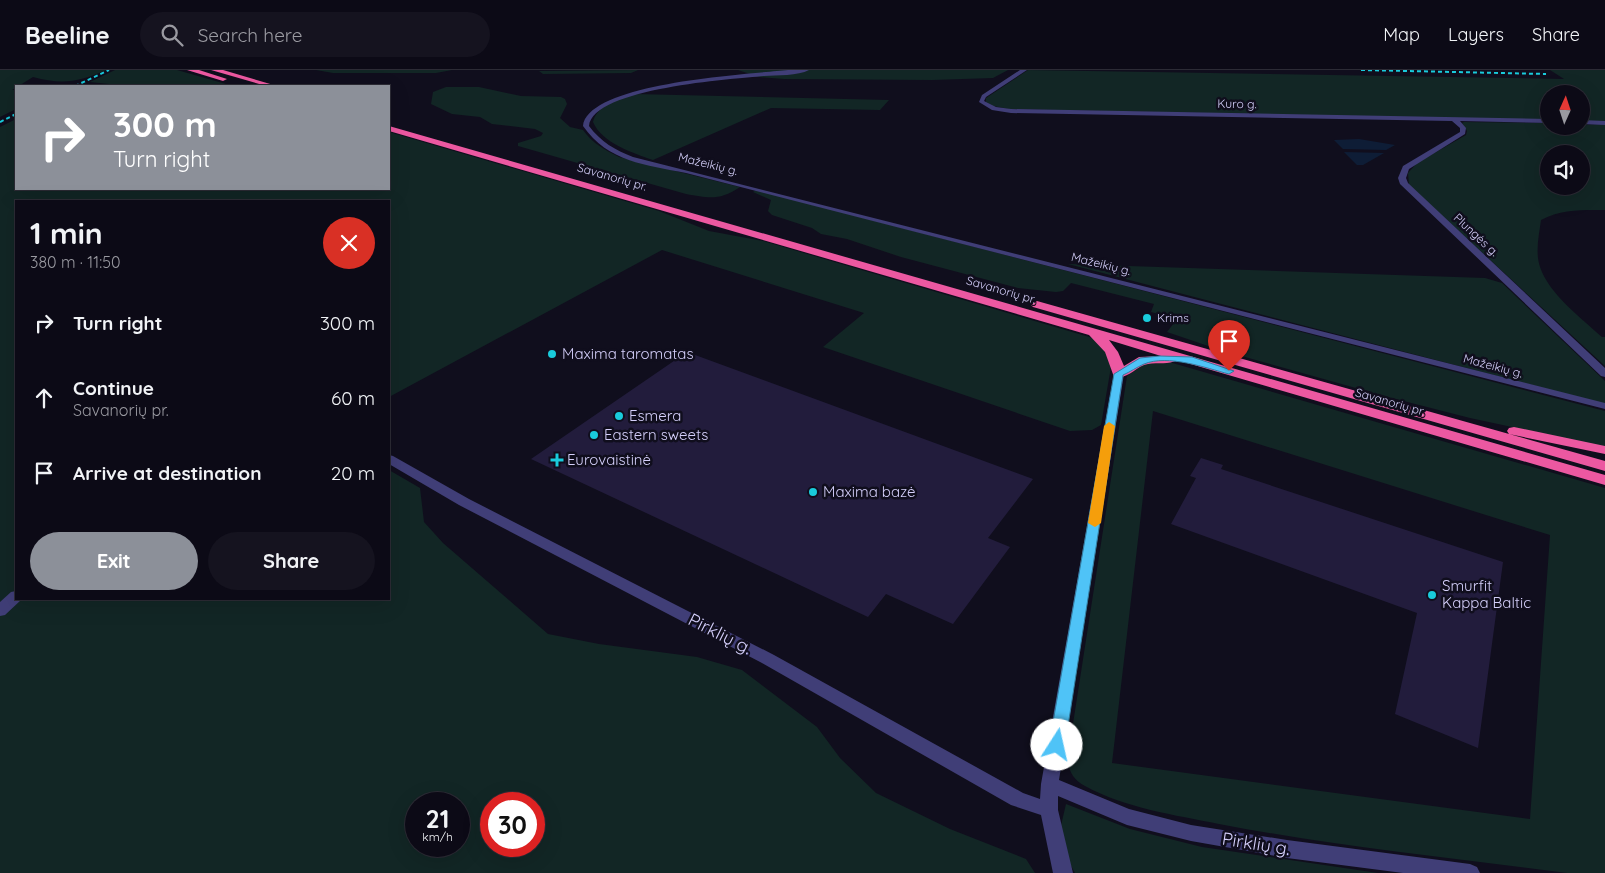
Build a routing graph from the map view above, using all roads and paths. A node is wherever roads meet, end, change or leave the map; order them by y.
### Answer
1 (191, 70) edge
2 (215, 70) edge
3 (723, 70) edge
4 (806, 70) edge
5 (1024, 70) edge
6 (726, 79) junction
7 (244, 85) edge
8 (269, 85) edge
9 (390, 119) edge
10 (1454, 119) junction
11 (1540, 121) edge
12 (1590, 122) edge
13 (1605, 123) edge
14 (390, 128) edge
15 (1090, 331) junction
16 (1192, 360) junction
17 (1118, 374) junction
18 (1605, 374) edge
19 (1352, 394) junction
20 (1605, 406) edge
21 (1605, 450) edge
22 (390, 460) edge
23 (1605, 466) edge
24 (1605, 480) edge
25 (15, 597) edge
26 (0, 610) edge
27 (1050, 784) junction
28 (1049, 810) junction
29 (1063, 873) edge
30 (1470, 873) edge

1 - 7 highway
2 - 8 highway
3 - 6 street
4 - 6 street
5 - 10 street, Kuro g.
6 - 20 street, Mažeikių g.
9 - 19 highway, Savanorių pr.
10 - 11 street, Kuro g.
10 - 18 street, Plungės g.
12 - 13 street
14 - 15 highway, Savanorių pr.
15 - 16 highway, Savanorių pr.
15 - 17 highway
16 - 17 highway
16 - 24 highway, Savanorių pr.
17 - 27 street
19 - 21 highway
19 - 23 highway, Savanorių pr.
22 - 28 street, Pirklių g.
25 - 26 street
27 - 28 street
27 - 30 street, Pirklių g.
28 - 29 street

